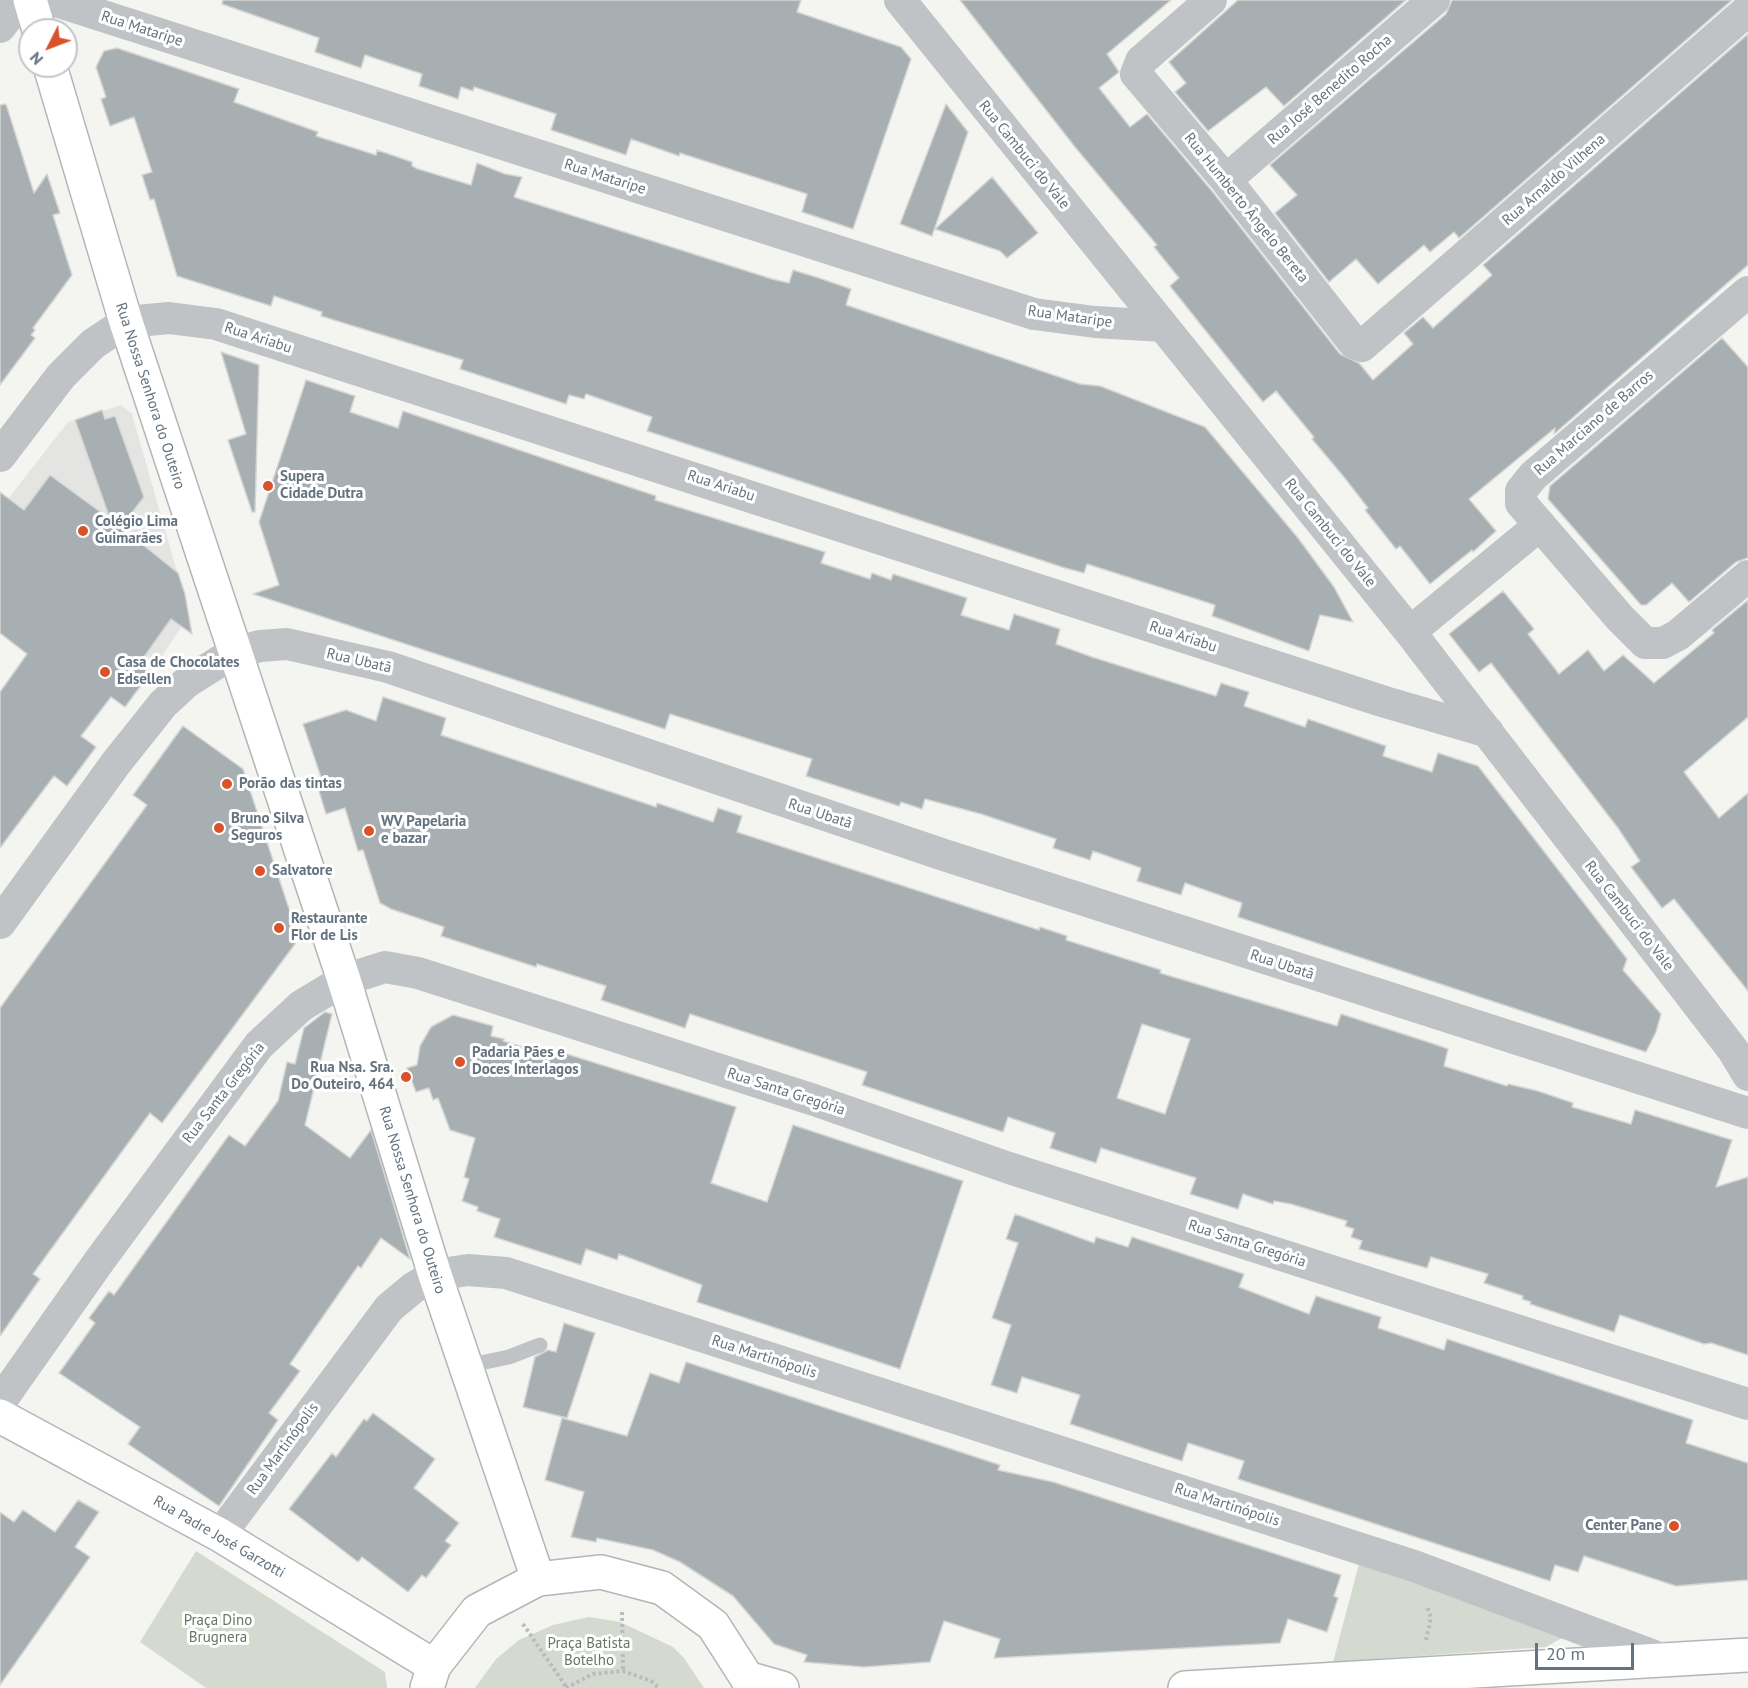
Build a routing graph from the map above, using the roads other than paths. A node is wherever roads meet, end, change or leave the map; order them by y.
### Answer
1 (21, 0) edge
2 (30, 0) edge
3 (52, 0) edge
4 (900, 0) edge
5 (1211, 0) edge
6 (1434, 0) edge
7 (1748, 10) edge
8 (35, 18) edge
9 (0, 27) edge
10 (54, 78) edge
11 (1226, 180) junction
12 (1748, 292) edge
13 (126, 322) junction
14 (1163, 326) junction
15 (1359, 345) joint
16 (0, 456) edge
17 (1540, 525) junction
18 (1748, 576) edge
19 (1410, 632) junction
20 (233, 653) junction
21 (1488, 732) junction
22 (0, 923) edge
23 (344, 980) junction
24 (1748, 1075) edge
25 (1748, 1113) edge
26 (435, 1275) junction
27 (540, 1345) dead end
28 (465, 1366) junction
29 (0, 1402) edge
30 (1748, 1404) edge
31 (0, 1416) edge
32 (220, 1535) junction
33 (538, 1579) junction
34 (1748, 1655) edge
35 (1662, 1659) junction
36 (430, 1677) edge
37 (1507, 1678) edge
38 (749, 1683) edge
39 (782, 1688) edge
40 (1185, 1688) edge

1 - 9 street
2 - 8 main road
3 - 14 street, Rua Mataripe
4 - 14 street, Rua Cambuci do Vale
5 - 11 street, Rua Humberto Ângelo Bereta
6 - 11 street, Rua José Benedito Rocha
7 - 15 street, Rua Arnaldo Vilhena
10 - 13 main road, Rua Nossa Senhora do Outeiro
11 - 15 street, Rua Humberto Ângelo Bereta
12 - 17 street, Rua Marciano de Barros
13 - 16 street, Rua Ariabu
13 - 20 main road, Rua Nossa Senhora do Outeiro
13 - 21 street, Rua Ariabu
14 - 19 street, Rua Cambuci do Vale
17 - 18 street
17 - 19 street
19 - 21 street, Rua Cambuci do Vale
20 - 22 street, Rua Ubatã
20 - 23 main road, Rua Nossa Senhora do Outeiro
20 - 25 street, Rua Ubatã
21 - 24 street, Rua Cambuci do Vale
23 - 26 main road, Rua Nossa Senhora do Outeiro
23 - 29 street, Rua Santa Gregória
23 - 30 street, Rua Santa Gregória
26 - 28 main road, Rua Nossa Senhora do Outeiro
26 - 32 street, Rua Martinópolis
26 - 35 street, Rua Martinópolis
27 - 28 lane
28 - 33 main road, Rua Nossa Senhora do Outeiro
31 - 32 main road, Rua Padre José Garzotti
32 - 36 main road, Rua Padre José Garzotti
33 - 36 main road
33 - 38 main road
34 - 35 main road
35 - 37 main road
37 - 40 main road
38 - 39 main road

